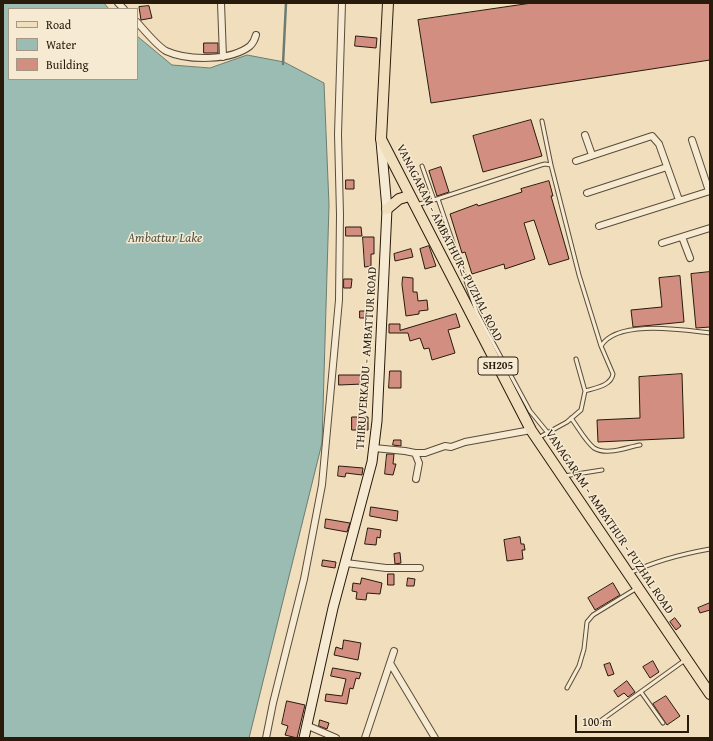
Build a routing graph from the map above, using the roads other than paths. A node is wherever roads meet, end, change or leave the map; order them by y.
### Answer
1 (221, 3) edge
2 (342, 3) edge
3 (388, 3) edge
4 (138, 23) edge
5 (256, 35) dead end
6 (223, 57) junction
7 (542, 121) dead end
8 (585, 135) dead end
9 (381, 139) junction
10 (692, 140) dead end
11 (592, 155) junction
12 (576, 161) dead end
13 (551, 165) junction
14 (422, 166) dead end
15 (667, 167) junction
16 (709, 191) edge
17 (587, 193) dead end
18 (409, 196) junction
19 (436, 199) junction
20 (679, 200) junction
21 (415, 206) junction
22 (388, 209) junction
23 (599, 226) dead end
24 (710, 228) edge
25 (682, 236) junction
26 (662, 243) dead end
27 (690, 258) dead end
28 (710, 333) edge
29 (601, 346) junction
30 (576, 359) dead end
31 (585, 391) junction
32 (571, 418) junction
33 (531, 430) junction
34 (548, 433) junction
35 (537, 439) junction
36 (640, 445) dead end
37 (374, 448) junction
38 (415, 453) junction
39 (602, 470) dead end
40 (562, 476) junction
41 (416, 478) dead end
42 (710, 549) edge
43 (346, 563) junction
44 (420, 568) dead end
45 (629, 574) junction
46 (638, 588) junction
47 (394, 652) dead end
48 (686, 659) junction
49 (390, 663) junction
50 (567, 688) dead end
51 (641, 692) junction
52 (710, 694) edge
53 (663, 723) dead end
54 (596, 724) dead end
55 (306, 725) junction
56 (266, 738) edge
57 (304, 738) edge
58 (336, 738) edge
59 (365, 738) edge
60 (435, 738) edge

1 - 6 street
2 - 56 street
3 - 9 main road, VANAGARAM - AMBATHUR - PUZHAL ROAD / SH205
4 - 6 street
5 - 6 street
7 - 13 lane
8 - 11 street
9 - 18 main road, VANAGARAM - AMBATHUR - PUZHAL ROAD / SH205
9 - 22 main road, THIRUVERKADU - AMBATTUR ROAD
10 - 16 street
11 - 12 street
11 - 15 street
13 - 19 lane
13 - 29 lane
14 - 19 lane
15 - 17 street
15 - 20 street
16 - 20 street
18 - 21 main road, VANAGARAM - AMBATHUR - PUZHAL ROAD / SH205
18 - 22 main road
19 - 21 lane
19 - 34 lane
20 - 23 street
21 - 33 main road, VANAGARAM - AMBATHUR - PUZHAL ROAD / SH205
22 - 37 main road, THIRUVERKADU - AMBATTUR ROAD
24 - 25 street
25 - 26 street
25 - 27 street
28 - 29 lane
29 - 31 lane
30 - 31 lane
31 - 32 lane
32 - 34 lane
32 - 36 lane
33 - 35 main road, VANAGARAM - AMBATHUR - PUZHAL ROAD / SH205
33 - 38 street
34 - 35 lane
35 - 40 main road, VANAGARAM - AMBATHUR - PUZHAL ROAD / SH205
37 - 38 street
37 - 43 main road, THIRUVERKADU - AMBATTUR ROAD
38 - 41 street
39 - 40 lane
40 - 45 main road, VANAGARAM - AMBATHUR - PUZHAL ROAD / SH205
42 - 45 lane
43 - 44 street
43 - 55 main road, THIRUVERKADU - AMBATTUR ROAD
45 - 46 main road, VANAGARAM - AMBATHUR - PUZHAL ROAD / SH205
46 - 48 main road, VANAGARAM - AMBATHUR - PUZHAL ROAD / SH205
46 - 50 lane
47 - 49 street
48 - 51 lane
48 - 52 main road, VANAGARAM - AMBATHUR - PUZHAL ROAD / SH205
49 - 59 street
49 - 60 street
51 - 53 lane
51 - 54 lane
55 - 57 main road, THIRUVERKADU - AMBATTUR ROAD
55 - 58 street

